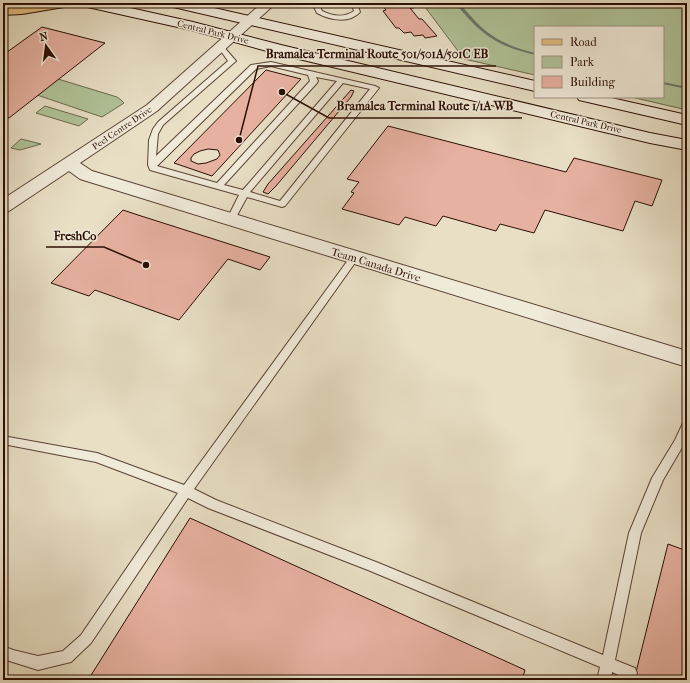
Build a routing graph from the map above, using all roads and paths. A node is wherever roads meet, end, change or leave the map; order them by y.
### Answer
1 (6, 3) edge
2 (64, 3) edge
3 (88, 3) edge
4 (174, 3) edge
5 (270, 3) edge
6 (321, 3) edge
7 (354, 3) edge
8 (3, 6) edge
9 (3, 11) edge
10 (250, 21) junction
11 (227, 42) junction
12 (323, 59) junction
13 (436, 63) junction
14 (311, 73) junction
15 (381, 73) junction
16 (342, 80) junction
17 (369, 86) junction
18 (534, 86) edge
19 (589, 98) edge
20 (687, 120) edge
21 (687, 145) edge
22 (69, 163) junction
23 (152, 165) junction
24 (218, 187) junction
25 (244, 194) junction
26 (3, 207) edge
27 (231, 219) junction
28 (354, 258) junction
29 (687, 359) edge
30 (687, 426) edge
31 (3, 440) edge
32 (186, 491) junction
33 (3, 652) edge
34 (609, 664) junction
35 (630, 673) dead end
36 (604, 680) edge

1 - 8 main road
2 - 9 main road
3 - 11 street, Central Park Drive
4 - 10 street, Central Park Drive
5 - 10 street, Peel Centre Drive
6 - 7 lane
10 - 11 street, Peel Centre Drive
10 - 13 street, Central Park Drive
11 - 12 street, Central Park Drive
11 - 22 street, Peel Centre Drive
11 - 23 lane
12 - 14 lane
12 - 15 street, Central Park Drive
13 - 15 street
13 - 18 street, Central Park Drive
14 - 16 lane
14 - 23 lane
14 - 24 lane
15 - 17 lane
15 - 21 street, Central Park Drive
16 - 17 lane
16 - 25 lane
17 - 25 lane
19 - 20 street
22 - 26 street, Peel Centre Drive
22 - 27 street, Team Canada Drive
23 - 24 lane
24 - 25 lane
25 - 27 lane
27 - 28 street, Team Canada Drive
28 - 29 street, Team Canada Drive
28 - 32 lane
30 - 34 lane
31 - 32 lane
32 - 33 lane
32 - 34 lane
34 - 35 lane
34 - 36 lane

